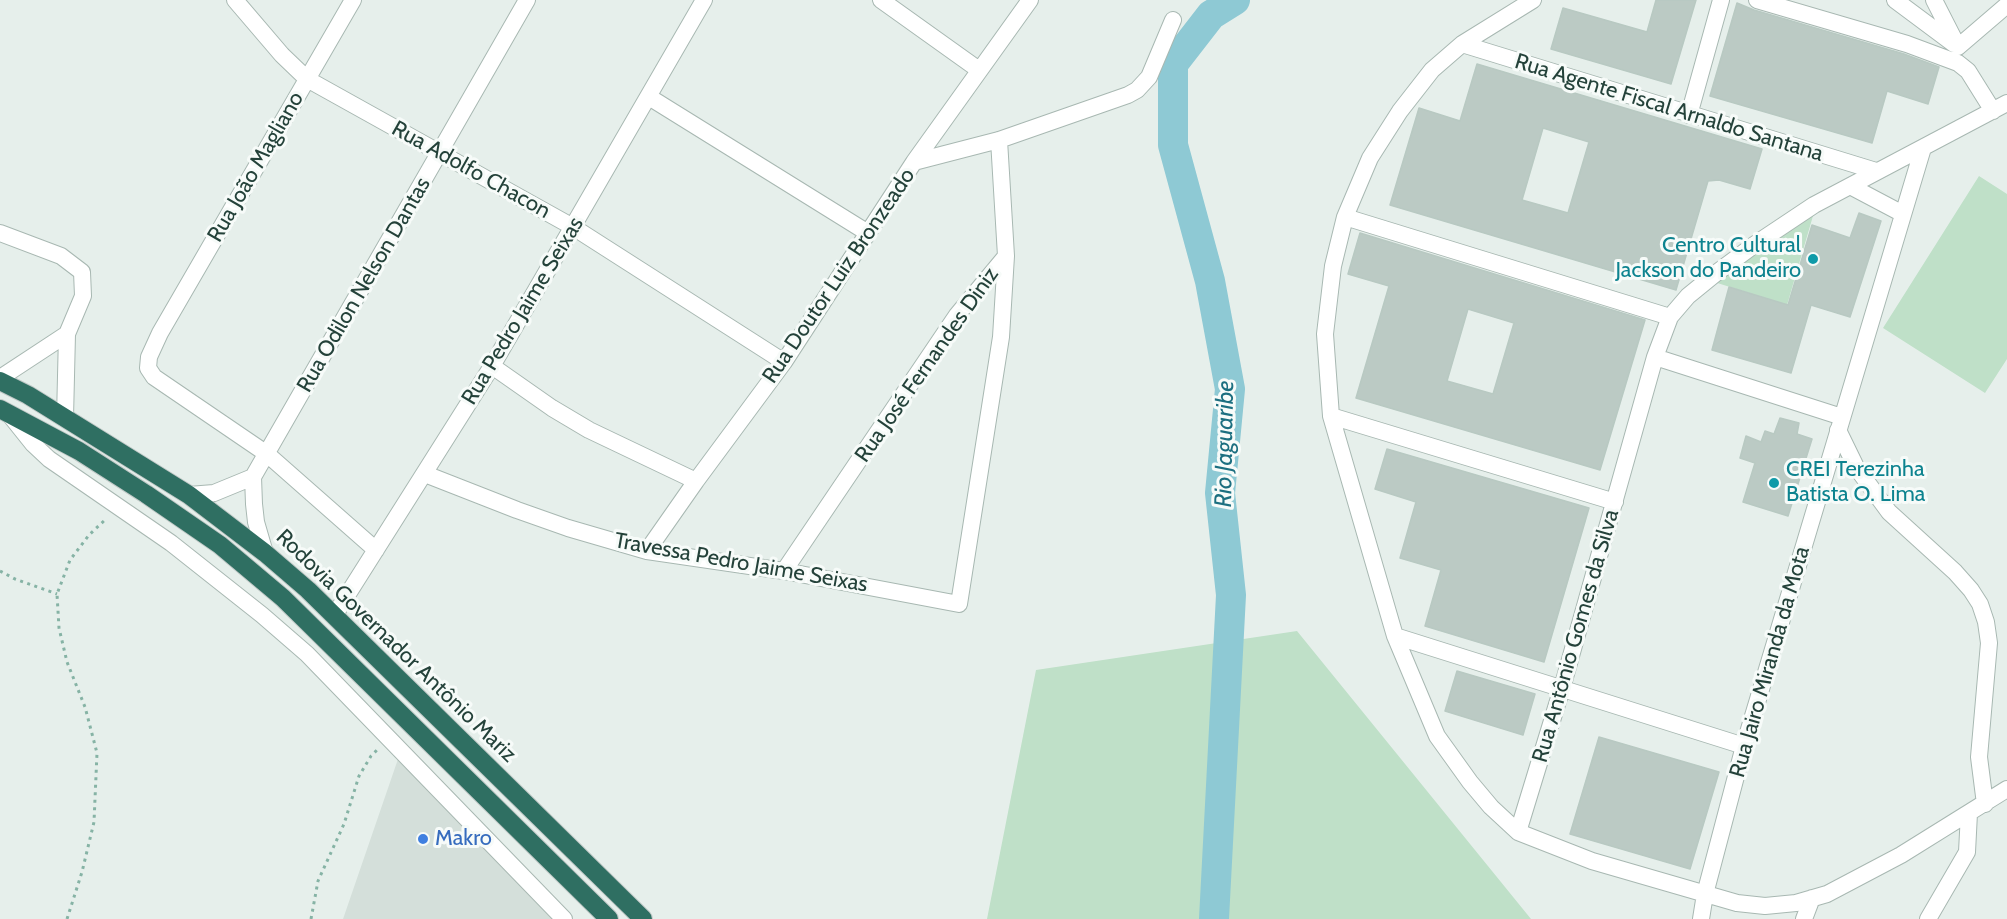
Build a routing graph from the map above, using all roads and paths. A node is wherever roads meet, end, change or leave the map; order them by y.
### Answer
1 (235, 0) edge
2 (353, 0) edge
3 (527, 0) edge
4 (704, 0) edge
5 (881, 0) edge
6 (1030, 0) edge
7 (1533, 0) edge
8 (1721, 0) edge
9 (1757, 0) edge
10 (1895, 0) edge
11 (1934, 0) edge
12 (2007, 5) edge
13 (1173, 20) dead end
14 (1462, 44) junction
15 (1958, 55) junction
16 (979, 70) junction
17 (307, 79) junction
18 (649, 97) junction
19 (2000, 107) edge
20 (1689, 115) junction
21 (999, 140) junction
22 (1923, 148) junction
23 (440, 152) junction
24 (914, 162) junction
25 (1876, 171) junction
26 (1850, 186) junction
27 (1903, 214) junction
28 (1345, 217) junction
29 (573, 227) junction
30 (0, 233) edge
31 (868, 233) junction
32 (1006, 256) junction
33 (1670, 317) junction
34 (67, 334) junction
35 (1655, 357) junction
36 (784, 362) junction
37 (492, 366) junction
38 (0, 380) edge
39 (4, 411) edge
40 (1331, 416) junction
41 (65, 418) junction
42 (1840, 424) junction
43 (267, 454) junction
44 (425, 474) junction
45 (253, 477) junction
46 (696, 481) junction
47 (189, 495) junction
48 (1615, 502) junction
49 (119, 508) junction
50 (376, 550) junction
51 (647, 551) junction
52 (265, 553) junction
53 (0, 571) edge
54 (784, 571) junction
55 (57, 594) junction
56 (334, 616) junction
57 (1395, 636) junction
58 (1562, 688) junction
59 (390, 738) junction
60 (1744, 746) junction
61 (2007, 789) edge
62 (1984, 804) junction
63 (1969, 813) junction
64 (1518, 831) junction
65 (1705, 894) junction
66 (1812, 898) junction
67 (67, 919) edge
68 (311, 919) edge
69 (564, 919) edge
70 (609, 919) edge
71 (643, 919) edge
72 (1701, 919) edge
73 (1804, 919) edge
74 (1928, 919) edge

1 - 17 street, Rua Adolfo Chacon
2 - 17 street, Rua João Magliano
3 - 23 street, Rua Odilon Nelson Dantas
4 - 18 street, Rua Pedro Jaime Seixas
5 - 16 street
6 - 16 street, Rua Doutor Luiz Bronzeado
7 - 14 street
8 - 20 street
9 - 15 street
10 - 15 street
11 - 15 street
12 - 15 street
13 - 21 street
14 - 20 street, Rua Agente Fiscal Arnaldo Santana
14 - 28 street
15 - 19 street
16 - 24 street, Rua Doutor Luiz Bronzeado
17 - 23 street, Rua Adolfo Chacon
17 - 43 street, Rua João Magliano
18 - 29 street, Rua Pedro Jaime Seixas
18 - 31 street
19 - 22 street, Rua Antônio Gomes da Silva
20 - 25 street, Rua Agente Fiscal Arnaldo Santana
21 - 24 street
21 - 32 street, Rua José Fernandes Diniz
22 - 25 street, Rua Antônio Gomes da Silva
22 - 27 street, Rua Jairo Miranda da Mota
23 - 29 street, Rua Adolfo Chacon
23 - 43 street, Rua Odilon Nelson Dantas
24 - 31 street, Rua Doutor Luiz Bronzeado
25 - 26 street, Rua Antônio Gomes da Silva
26 - 27 street
26 - 33 street, Rua Antônio Gomes da Silva
27 - 42 street, Rua Jairo Miranda da Mota
28 - 33 street
28 - 40 street
29 - 36 street, Rua Adolfo Chacon
29 - 37 street, Rua Pedro Jaime Seixas
30 - 34 street
31 - 36 street, Rua Doutor Luiz Bronzeado
32 - 54 street, Rua José Fernandes Diniz
32 - 54 street, Travessa Pedro Jaime Seixas
33 - 35 street, Rua Antônio Gomes da Silva
34 - 38 street
34 - 41 street
35 - 42 street
35 - 48 street, Rua Antônio Gomes da Silva
36 - 46 street, Rua Doutor Luiz Bronzeado
37 - 44 street, Rua Pedro Jaime Seixas
37 - 46 street
38 - 41 highway, Rodovia Governador Antônio Mariz
39 - 49 street
39 - 70 highway, Rodovia Governador Antônio Mariz
40 - 48 street
40 - 57 street
41 - 47 highway, Rodovia Governador Antônio Mariz
42 - 60 street, Rua Jairo Miranda da Mota
42 - 62 street
43 - 45 street, Rua Odilon Nelson Dantas
43 - 50 street, Rua João Magliano
44 - 50 street, Rua Pedro Jaime Seixas
44 - 51 street, Travessa Pedro Jaime Seixas
45 - 47 street
45 - 52 street
46 - 51 street, Rua Doutor Luiz Bronzeado
47 - 52 highway, Rodovia Governador Antônio Mariz
48 - 58 street, Rua Antônio Gomes da Silva
49 - 55 path
49 - 59 street
50 - 56 street, Rua Pedro Jaime Seixas
51 - 54 street, Travessa Pedro Jaime Seixas
52 - 56 highway, Rodovia Governador Antônio Mariz
53 - 55 path
55 - 67 path
56 - 71 highway, Rodovia Governador Antônio Mariz
57 - 58 street
57 - 64 street
58 - 60 street
58 - 64 street, Rua Antônio Gomes da Silva
59 - 68 path
59 - 69 street
60 - 65 street, Rua Jairo Miranda da Mota
61 - 62 street
62 - 63 street
63 - 66 street
63 - 74 street
64 - 65 street
65 - 66 street
65 - 72 street, Rua Jairo Miranda da Mota
66 - 73 street

